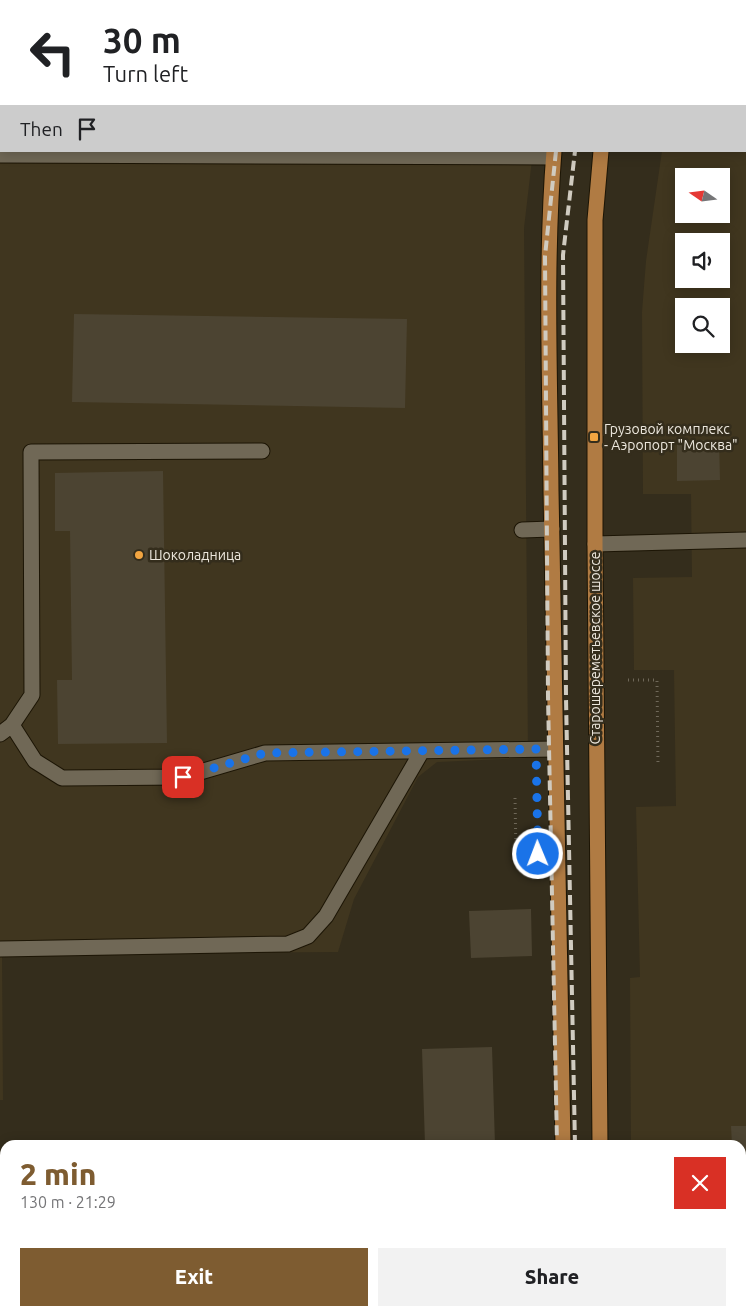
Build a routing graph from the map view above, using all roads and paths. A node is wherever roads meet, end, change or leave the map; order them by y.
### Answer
1 (601, 152) edge
2 (202, 154) edge
3 (554, 154) edge
4 (0, 156) edge
5 (262, 451) dead end
6 (552, 529) junction
7 (522, 530) dead end
8 (746, 540) edge
9 (595, 544) junction
10 (628, 680) dead end
11 (6, 729) edge
12 (555, 749) junction
13 (422, 751) junction
14 (658, 766) dead end
15 (515, 798) dead end
16 (538, 854) dead end
17 (0, 949) edge
18 (563, 1140) edge
19 (600, 1140) edge

1 - 9 main road, Старошереметьевское шоссе
2 - 3 lane
2 - 4 lane
3 - 6 main road
5 - 11 lane
6 - 7 lane
6 - 12 main road
8 - 9 lane
9 - 19 main road, Старошереметьевское шоссе
10 - 14 path
11 - 13 lane
12 - 13 lane
12 - 18 main road
13 - 17 lane
15 - 16 path

